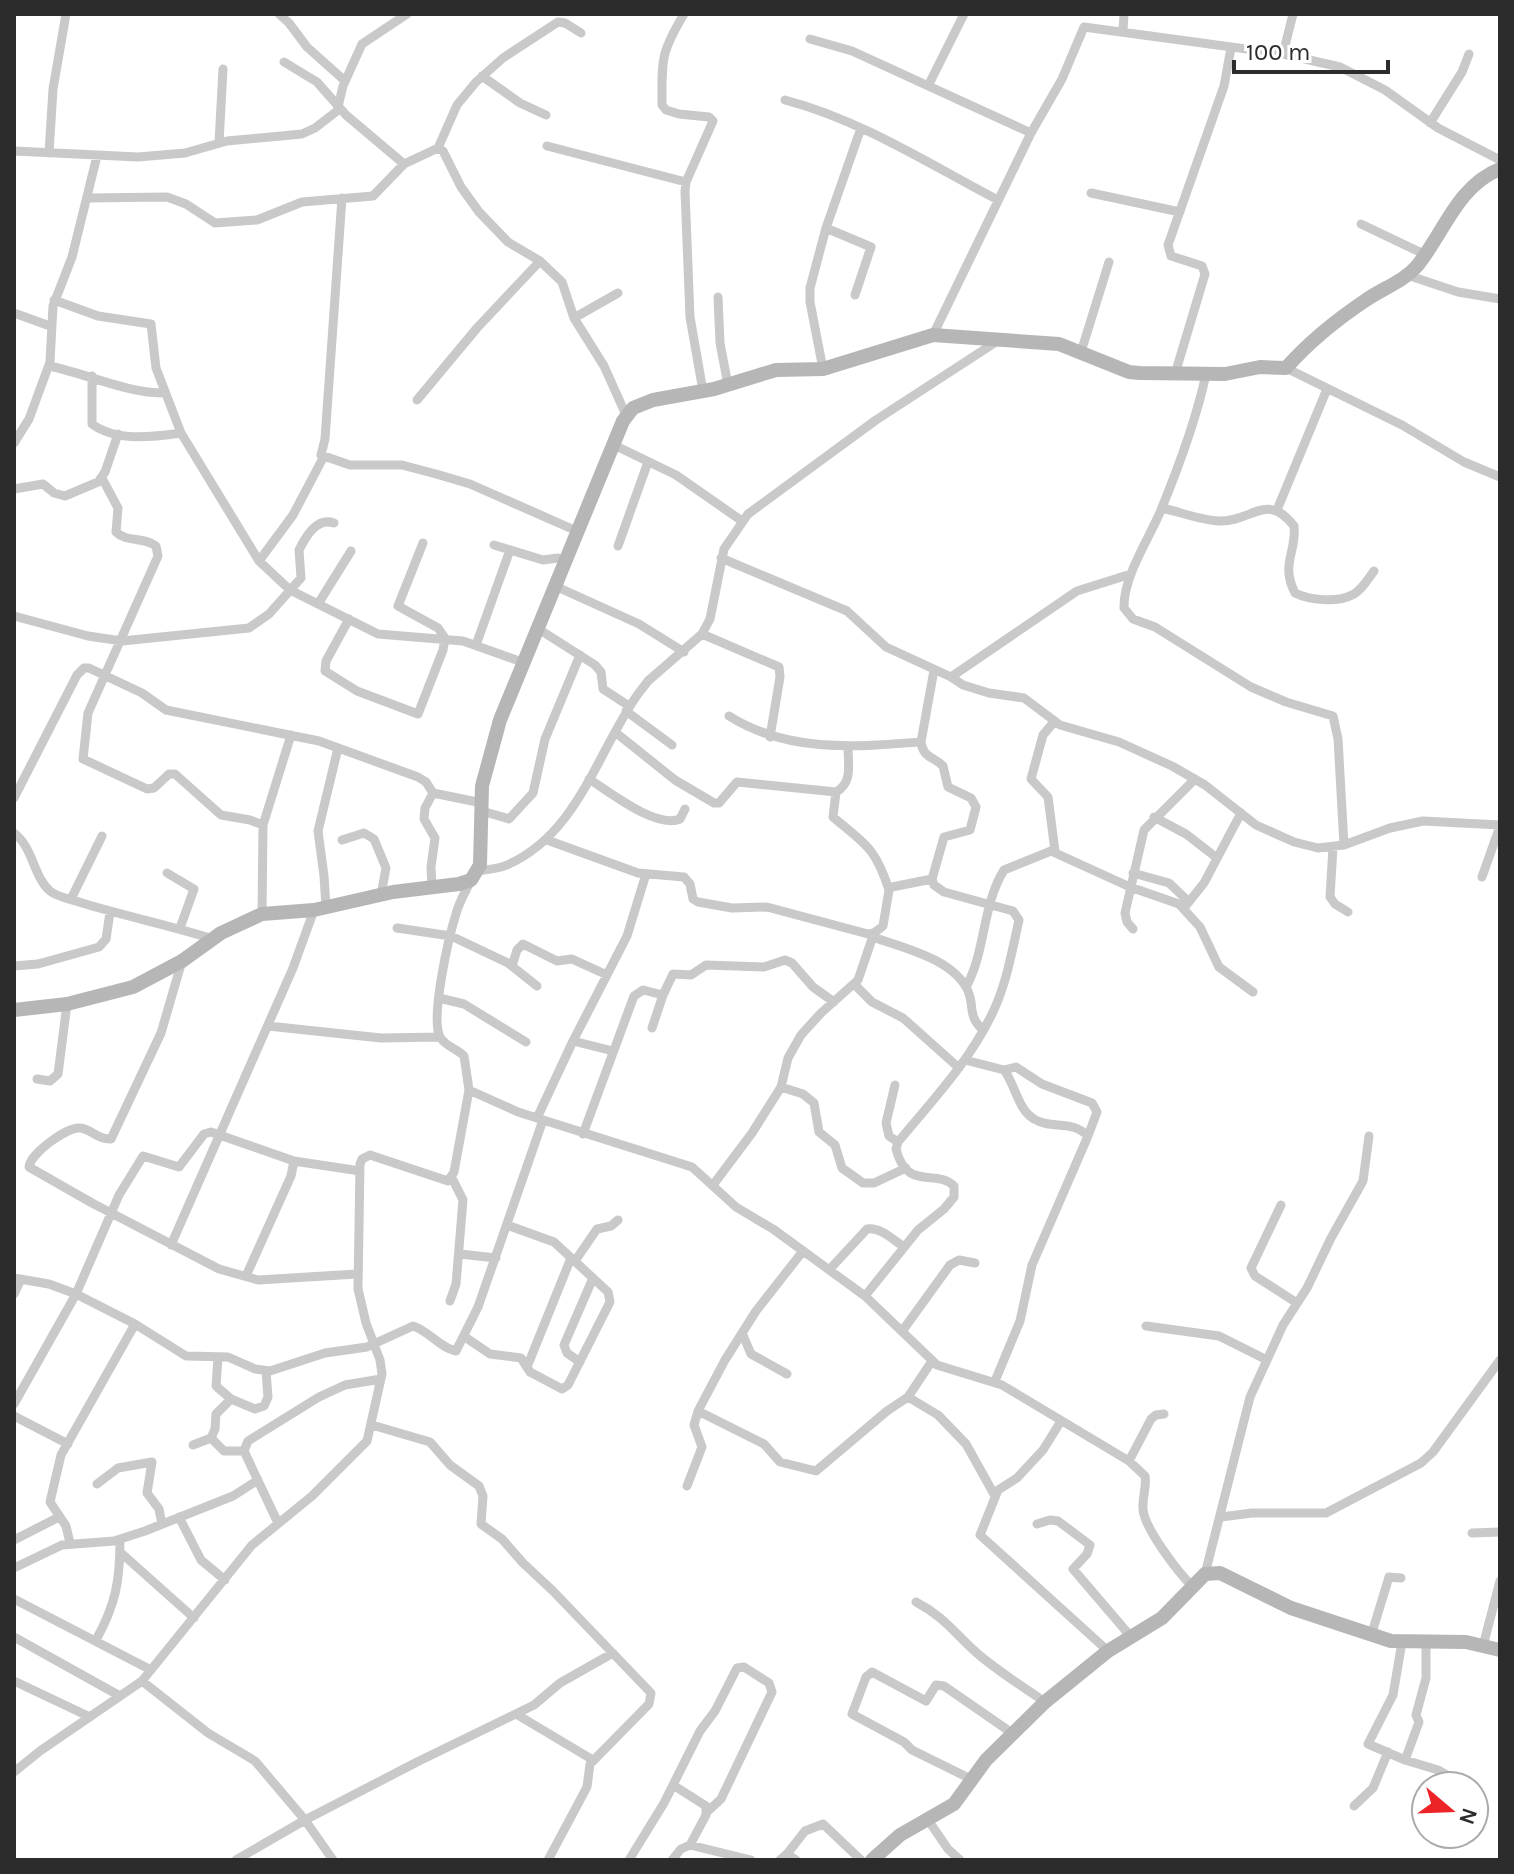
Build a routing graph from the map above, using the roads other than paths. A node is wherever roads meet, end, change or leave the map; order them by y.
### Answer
1 (66, 14) edge
2 (279, 14) edge
3 (407, 14) edge
4 (684, 14) edge
5 (964, 14) edge
6 (1086, 14) edge
7 (1124, 14) edge
8 (1293, 14) edge
9 (1084, 27) junction
10 (1123, 31) junction
11 (581, 33) dead end
12 (810, 39) dead end
13 (1231, 48) junction
14 (1283, 54) junction
15 (1469, 54) dead end
16 (284, 62) dead end
17 (223, 69) dead end
18 (482, 76) junction
19 (345, 81) junction
20 (929, 84) junction
21 (785, 100) dead end
22 (339, 106) junction
23 (546, 115) dead end
24 (1430, 123) junction
25 (861, 128) junction
26 (1031, 133) junction
27 (219, 143) junction
28 (547, 146) dead end
29 (438, 148) junction
30 (14, 151) edge
31 (49, 153) junction
32 (97, 156) junction
33 (1500, 160) edge
34 (404, 164) junction
35 (1500, 169) edge
36 (686, 182) junction
37 (1091, 193) dead end
38 (88, 198) junction
39 (342, 198) junction
40 (998, 200) junction
41 (1180, 212) junction
42 (1361, 224) dead end
43 (826, 228) junction
44 (1424, 254) junction
45 (540, 261) junction
46 (1109, 262) dead end
47 (1407, 275) junction
48 (618, 293) dead end
49 (855, 295) dead end
50 (718, 297) dead end
51 (1500, 299) edge
52 (54, 300) junction
53 (14, 313) edge
54 (574, 318) junction
55 (50, 326) junction
56 (933, 335) junction
57 (999, 340) junction
58 (1081, 352) junction
59 (49, 366) junction
60 (1286, 368) junction
61 (823, 369) junction
62 (1175, 374) junction
63 (1206, 374) junction
64 (92, 376) junction
65 (728, 385) junction
66 (1327, 389) junction
67 (703, 391) junction
68 (165, 393) junction
69 (417, 400) dead end
70 (626, 415) junction
71 (17, 430) edge
72 (181, 433) junction
73 (118, 434) junction
74 (14, 443) edge
75 (614, 445) junction
76 (323, 458) junction
77 (648, 462) junction
78 (1500, 477) edge
79 (102, 478) junction
80 (14, 489) edge
81 (1162, 508) junction
82 (1277, 510) junction
83 (742, 521) junction
84 (334, 523) dead end
85 (579, 532) junction
86 (423, 543) dead end
87 (494, 545) dead end
88 (618, 546) dead end
89 (510, 550) junction
90 (351, 551) dead end
91 (721, 558) junction
92 (566, 560) junction
93 (259, 561) junction
94 (1374, 571) dead end
95 (1131, 574) junction
96 (555, 586) junction
97 (290, 590) junction
98 (318, 604) junction
99 (14, 616) edge
100 (349, 619) junction
101 (537, 628) junction
102 (702, 634) junction
103 (445, 638) junction
104 (122, 641) junction
105 (476, 645) junction
106 (684, 652) junction
107 (580, 655) junction
108 (522, 662) junction
109 (934, 670) junction
110 (107, 675) junction
111 (951, 677) junction
112 (628, 709) junction
113 (729, 716) dead end
114 (1054, 722) junction
115 (615, 732) junction
116 (291, 735) junction
117 (770, 737) junction
118 (921, 742) junction
119 (672, 745) dead end
120 (848, 747) junction
121 (338, 748) junction
122 (589, 779) junction
123 (1195, 779) junction
124 (836, 792) junction
125 (433, 793) junction
126 (14, 798) edge
127 (482, 807) junction
128 (685, 809) dead end
129 (1241, 813) junction
130 (1154, 817) junction
131 (263, 825) junction
132 (1500, 826) edge
133 (14, 833) edge
134 (102, 836) dead end
135 (342, 840) dead end
136 (547, 840) junction
137 (1344, 845) junction
138 (1333, 847) junction
139 (1055, 851) junction
140 (1217, 858) junction
141 (167, 873) dead end
142 (1133, 873) junction
143 (646, 874) junction
144 (474, 876) junction
145 (1482, 877) dead end
146 (932, 879) junction
147 (432, 887) junction
148 (1130, 887) junction
149 (889, 890) junction
150 (381, 895) junction
151 (71, 899) junction
152 (990, 905) junction
153 (1186, 905) junction
154 (320, 908) junction
155 (110, 912) junction
156 (1348, 912) dead end
157 (262, 914) junction
158 (180, 928) junction
159 (397, 928) dead end
160 (1133, 929) dead end
161 (873, 935) junction
162 (451, 936) junction
163 (213, 939) junction
164 (182, 961) junction
165 (14, 966) edge
166 (512, 966) junction
167 (607, 975) junction
168 (855, 985) junction
169 (537, 986) dead end
170 (966, 987) junction
171 (1253, 992) dead end
172 (663, 995) junction
173 (439, 998) junction
174 (834, 1002) junction
175 (67, 1004) junction
176 (14, 1010) edge
177 (268, 1026) junction
178 (652, 1028) dead end
179 (983, 1030) junction
180 (440, 1037) junction
181 (573, 1041) junction
182 (526, 1042) dead end
183 (613, 1051) junction
184 (962, 1064) junction
185 (1004, 1070) junction
186 (37, 1079) dead end
187 (895, 1085) dead end
188 (781, 1087) junction
189 (469, 1090) junction
190 (540, 1119) junction
191 (583, 1134) junction
192 (221, 1136) junction
193 (1088, 1136) junction
194 (1369, 1136) dead end
195 (898, 1142) junction
196 (294, 1161) junction
197 (906, 1168) junction
198 (360, 1171) junction
199 (452, 1178) junction
200 (713, 1185) junction
201 (1281, 1205) dead end
202 (113, 1213) junction
203 (618, 1220) dead end
204 (507, 1225) junction
205 (171, 1245) junction
206 (904, 1247) junction
207 (803, 1251) junction
208 (460, 1254) junction
209 (496, 1258) junction
210 (573, 1260) junction
211 (975, 1263) dead end
212 (829, 1270) junction
213 (357, 1274) junction
214 (246, 1276) junction
215 (593, 1278) junction
216 (18, 1279) edge
217 (14, 1294) edge
218 (76, 1294) junction
219 (865, 1296) junction
220 (450, 1301) dead end
221 (1297, 1303) junction
222 (135, 1324) junction
223 (1146, 1326) dead end
224 (903, 1330) junction
225 (742, 1333) junction
226 (465, 1337) junction
227 (374, 1344) junction
228 (218, 1357) junction
229 (1267, 1360) junction
230 (932, 1361) junction
231 (580, 1362) junction
232 (1499, 1362) edge
233 (527, 1367) junction
234 (266, 1371) junction
235 (787, 1374) dead end
236 (381, 1379) junction
237 (995, 1381) junction
238 (908, 1397) junction
239 (231, 1399) junction
240 (14, 1404) edge
241 (698, 1411) junction
242 (1164, 1414) dead end
243 (14, 1416) edge
244 (1061, 1421) junction
245 (372, 1425) junction
246 (211, 1438) junction
247 (68, 1444) junction
248 (193, 1445) dead end
249 (244, 1451) junction
250 (1129, 1461) junction
251 (258, 1480) junction
252 (97, 1484) dead end
253 (687, 1486) dead end
254 (995, 1496) junction
255 (59, 1517) junction
256 (179, 1517) junction
257 (1221, 1517) junction
258 (278, 1523) junction
259 (162, 1524) junction
260 (1037, 1524) dead end
261 (1500, 1532) edge
262 (1472, 1533) dead end
263 (14, 1540) edge
264 (120, 1540) junction
265 (70, 1543) junction
266 (120, 1552) junction
267 (14, 1568) edge
268 (1205, 1574) junction
269 (1401, 1578) dead end
270 (225, 1580) junction
271 (1500, 1581) edge
272 (1192, 1586) junction
273 (14, 1599) edge
274 (916, 1602) dead end
275 (194, 1618) junction
276 (1371, 1636) junction
277 (14, 1637) edge
278 (1132, 1638) junction
279 (96, 1640) junction
280 (1426, 1641) junction
281 (1402, 1642) junction
282 (1483, 1646) junction
283 (1500, 1650) edge
284 (1108, 1651) junction
285 (613, 1653) junction
286 (151, 1670) junction
287 (14, 1681) edge
288 (142, 1681) junction
289 (120, 1696) junction
290 (1045, 1702) junction
291 (516, 1714) junction
292 (90, 1717) junction
293 (1012, 1733) junction
294 (1388, 1752) junction
295 (593, 1760) junction
296 (1405, 1760) junction
297 (1438, 1770) edge
298 (14, 1771) edge
299 (973, 1780) junction
300 (673, 1785) junction
301 (1354, 1806) dead end
302 (707, 1812) junction
303 (305, 1820) junction
304 (928, 1820) junction
305 (690, 1845) junction
306 (788, 1858) edge
307 (236, 1860) edge
308 (333, 1860) edge
309 (548, 1860) edge
310 (629, 1860) edge
311 (672, 1860) edge
312 (751, 1860) edge
313 (861, 1860) edge
314 (872, 1860) edge
315 (960, 1860) edge

1 - 31 street
2 - 19 street
3 - 19 street
4 - 36 street
5 - 20 street
6 - 9 street
7 - 10 street
8 - 14 street
9 - 10 street
9 - 26 street
10 - 13 street
11 - 18 street
12 - 20 street
13 - 14 street
13 - 41 street
14 - 24 street
15 - 24 street
16 - 22 street
17 - 27 street
18 - 23 street
18 - 29 street
19 - 22 street
20 - 26 street
21 - 25 street
22 - 27 street
22 - 34 street
24 - 33 street
25 - 40 street
25 - 43 street
26 - 40 street
27 - 32 street
28 - 36 street
29 - 34 street
29 - 45 street
30 - 31 street
31 - 32 street
32 - 38 street
34 - 39 street
35 - 44 street
36 - 67 street
37 - 41 street
38 - 39 street
38 - 52 street
39 - 76 street
40 - 56 street
41 - 62 street
42 - 44 street
43 - 49 street
43 - 61 street
44 - 47 street
45 - 54 street
45 - 69 street
46 - 58 street
47 - 51 street
47 - 60 street
48 - 54 street
50 - 65 street
52 - 55 street
52 - 68 street
53 - 55 street
54 - 70 street
55 - 59 street
56 - 57 street
56 - 61 street
57 - 58 street
57 - 83 street
58 - 62 street
59 - 64 street
59 - 71 street
60 - 63 street
60 - 66 street
61 - 65 street
62 - 63 street
63 - 81 street
64 - 68 street
64 - 73 street
65 - 67 street
66 - 78 street
66 - 82 street
67 - 70 street
68 - 72 street
70 - 75 street
71 - 74 street
72 - 73 street
72 - 93 street
73 - 79 street
75 - 77 street
75 - 85 street
76 - 85 street
76 - 93 street
77 - 83 street
77 - 88 street
79 - 80 street
79 - 104 street
81 - 82 street
81 - 95 street
82 - 94 street
83 - 91 street
84 - 97 street
85 - 92 street
86 - 103 street
87 - 89 street
89 - 92 street
89 - 105 street
90 - 98 street
91 - 102 street
91 - 109 street
92 - 96 street
93 - 97 street
95 - 111 street
95 - 137 street
96 - 101 street
96 - 106 street
97 - 98 street
97 - 104 street
98 - 100 street
99 - 104 street
100 - 103 street
100 - 103 street
101 - 107 street
101 - 108 street
102 - 106 street
102 - 117 street
103 - 105 street
104 - 110 street
105 - 108 street
106 - 112 street
107 - 112 street
107 - 127 street
108 - 127 street
109 - 111 street
109 - 118 street
110 - 116 street
110 - 126 street
110 - 131 street
111 - 114 street
112 - 115 street
112 - 119 street
113 - 117 street
114 - 123 street
114 - 139 street
115 - 122 street
115 - 124 street
116 - 121 street
116 - 131 street
117 - 120 street
118 - 120 street
118 - 146 street
120 - 124 street
121 - 125 street
121 - 154 street
122 - 128 street
122 - 136 street
123 - 129 street
123 - 130 street
124 - 149 street
125 - 127 street
125 - 147 street
127 - 144 street
129 - 138 street
129 - 140 street
130 - 140 street
130 - 142 street
131 - 157 street
132 - 137 street
132 - 145 street
133 - 151 street
134 - 151 street
135 - 150 street
136 - 143 street
136 - 144 street
137 - 138 street
138 - 156 street
139 - 148 street
139 - 152 street
140 - 153 street
141 - 158 street
142 - 148 street
142 - 153 street
143 - 161 street
143 - 167 street
144 - 147 street
144 - 162 street
146 - 149 street
146 - 152 street
147 - 150 street
148 - 153 street
148 - 160 street
149 - 161 street
150 - 154 street
151 - 155 street
152 - 170 street
152 - 179 street
153 - 171 street
154 - 157 street
154 - 177 street
155 - 158 street
155 - 165 street
157 - 163 street
158 - 163 street
159 - 162 street
161 - 168 street
161 - 170 street
162 - 166 street
162 - 173 street
163 - 164 street
164 - 175 street
164 - 202 street
166 - 167 street
166 - 169 street
167 - 181 street
168 - 174 street
168 - 184 street
170 - 179 street
172 - 174 street
172 - 178 street
172 - 183 street
173 - 180 street
173 - 182 street
174 - 188 street
175 - 176 street
175 - 186 street
177 - 180 street
177 - 192 street
179 - 184 street
180 - 189 street
181 - 183 street
181 - 190 street
183 - 191 street
184 - 185 street
184 - 195 street
185 - 193 street
185 - 193 street
187 - 195 street
188 - 197 street
188 - 200 street
189 - 190 street
189 - 199 street
190 - 191 street
190 - 204 street
191 - 200 street
192 - 196 street
192 - 202 street
192 - 205 street
193 - 237 street
194 - 221 street
195 - 197 street
196 - 198 street
196 - 214 street
197 - 206 street
198 - 199 street
198 - 213 street
199 - 208 street
200 - 207 street
201 - 221 street
202 - 205 street
202 - 218 street
203 - 210 street
204 - 209 street
204 - 210 street
205 - 214 street
206 - 212 street
206 - 219 street
207 - 212 street
207 - 225 street
208 - 209 street
208 - 220 street
209 - 226 street
210 - 215 street
210 - 233 street
211 - 224 street
212 - 219 street
213 - 214 street
213 - 227 street
215 - 231 street
215 - 231 street
216 - 217 street
216 - 218 street
218 - 222 street
218 - 240 street
219 - 224 street
221 - 229 street
222 - 228 street
222 - 247 street
223 - 229 street
224 - 230 street
225 - 235 street
225 - 241 street
226 - 227 street
226 - 233 street
227 - 234 street
227 - 236 street
228 - 234 street
228 - 239 street
229 - 257 street
230 - 237 street
230 - 238 street
231 - 233 street
232 - 257 street
234 - 239 street
236 - 245 street
236 - 249 street
237 - 244 street
238 - 241 street
238 - 254 street
239 - 246 street
241 - 253 street
242 - 250 street
243 - 247 street
244 - 250 street
244 - 254 street
245 - 258 street
245 - 285 street
246 - 248 street
246 - 249 street
247 - 255 street
249 - 251 street
250 - 272 street
251 - 256 street
251 - 258 street
252 - 259 street
254 - 284 street
255 - 263 street
255 - 265 street
256 - 259 street
256 - 270 street
257 - 268 street
258 - 270 street
259 - 264 street
260 - 278 street
261 - 262 street
264 - 265 street
264 - 266 street
265 - 267 street
266 - 275 street
266 - 279 street
268 - 272 street
268 - 276 street
269 - 276 street
270 - 275 street
271 - 282 street
272 - 278 street
273 - 279 street
274 - 290 street
275 - 286 street
276 - 281 street
277 - 289 street
278 - 284 street
279 - 286 street
280 - 281 street
280 - 282 street
280 - 296 street
281 - 294 street
282 - 283 street
284 - 290 street
285 - 291 street
285 - 295 street
286 - 288 street
287 - 292 street
288 - 289 street
288 - 303 street
289 - 292 street
290 - 293 street
291 - 295 street
291 - 303 street
292 - 298 street
293 - 299 street
293 - 299 street
294 - 296 street
294 - 301 street
295 - 309 street
296 - 297 street
299 - 304 street
300 - 302 street
300 - 302 street
300 - 310 street
302 - 305 street
303 - 307 street
303 - 308 street
304 - 314 street
304 - 315 street
305 - 311 street
305 - 312 street
306 - 313 street

